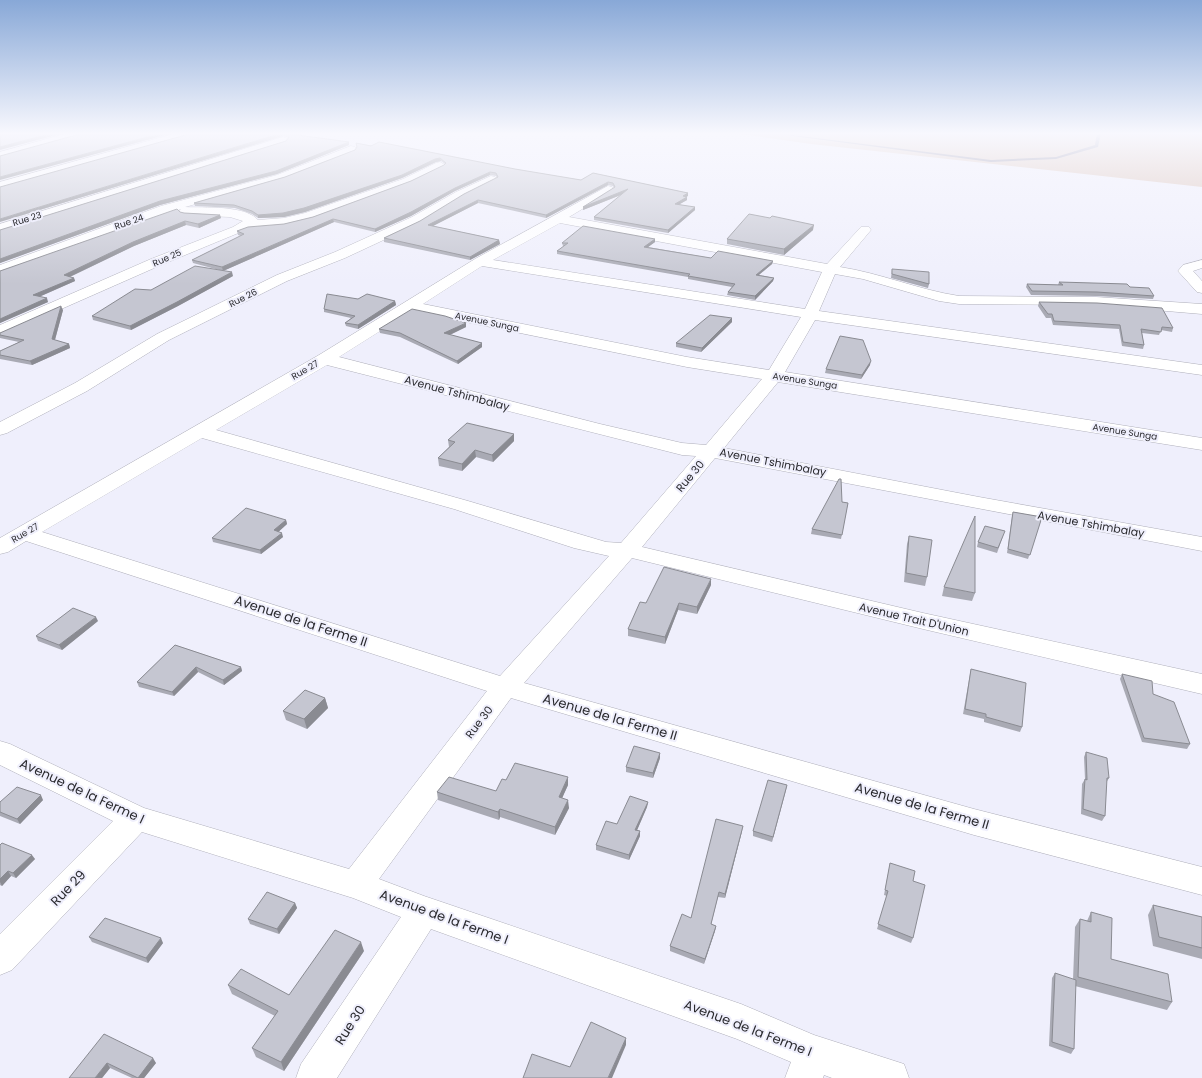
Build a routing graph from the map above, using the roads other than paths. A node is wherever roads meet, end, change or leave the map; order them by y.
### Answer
1 (144, 183) edge
2 (259, 183) edge
3 (402, 183) edge
4 (482, 183) edge
5 (608, 189) edge
6 (165, 209) junction
7 (558, 220) junction
8 (247, 225) junction
9 (0, 228) edge
10 (865, 230) dead end
11 (480, 262) junction
12 (1202, 264) edge
13 (830, 269) junction
14 (0, 270) edge
15 (1202, 289) edge
16 (411, 306) junction
17 (1202, 310) edge
18 (810, 315) junction
19 (0, 332) edge
20 (325, 359) junction
21 (1202, 370) edge
22 (774, 376) junction
23 (0, 429) edge
24 (199, 430) junction
25 (1202, 444) edge
26 (711, 450) junction
27 (24, 533) junction
28 (1202, 544) edge
29 (0, 547) edge
30 (627, 550) junction
31 (1202, 684) edge
32 (505, 687) junction
33 (0, 752) edge
34 (136, 818) junction
35 (1202, 881) edge
36 (356, 885) junction
37 (424, 911) junction
38 (0, 958) edge
39 (808, 1066) edge
40 (315, 1078) edge
41 (890, 1078) edge

1 - 9 street, Rue 23
2 - 6 street, Rue 24
3 - 8 street, Rue 25
4 - 23 street, Rue 26
5 - 7 street, Rue 27
6 - 8 street
6 - 14 street, Rue 24
7 - 11 street, Rue 27
7 - 13 street
8 - 19 street, Rue 25
10 - 13 street, Rue 30
11 - 16 street, Rue 27
11 - 18 street
12 - 15 street
13 - 17 street
13 - 18 street, Rue 30
16 - 20 street, Rue 27
16 - 22 street, Avenue Sunga
18 - 21 street
18 - 22 street, Rue 30
20 - 24 street, Rue 27
20 - 26 street, Avenue Tshimbalay
22 - 25 street, Avenue Sunga
22 - 26 street, Rue 30
24 - 27 street, Rue 27
24 - 30 street, Avenue Trait D'Union
26 - 28 street, Avenue Tshimbalay
26 - 30 street, Rue 30
27 - 29 street, Rue 27
27 - 32 street, Avenue de la Ferme II
30 - 31 street, Avenue Trait D'Union
30 - 32 street, Rue 30
32 - 35 street, Avenue de la Ferme II
32 - 36 street, Rue 30
33 - 34 street, Avenue de la Ferme I
34 - 36 street, Avenue de la Ferme I
34 - 38 street, Rue 29
36 - 37 street, Avenue de la Ferme I
37 - 39 street, Avenue de la Ferme I
37 - 40 street, Rue 30
39 - 41 street, Avenue de la Ferme I

